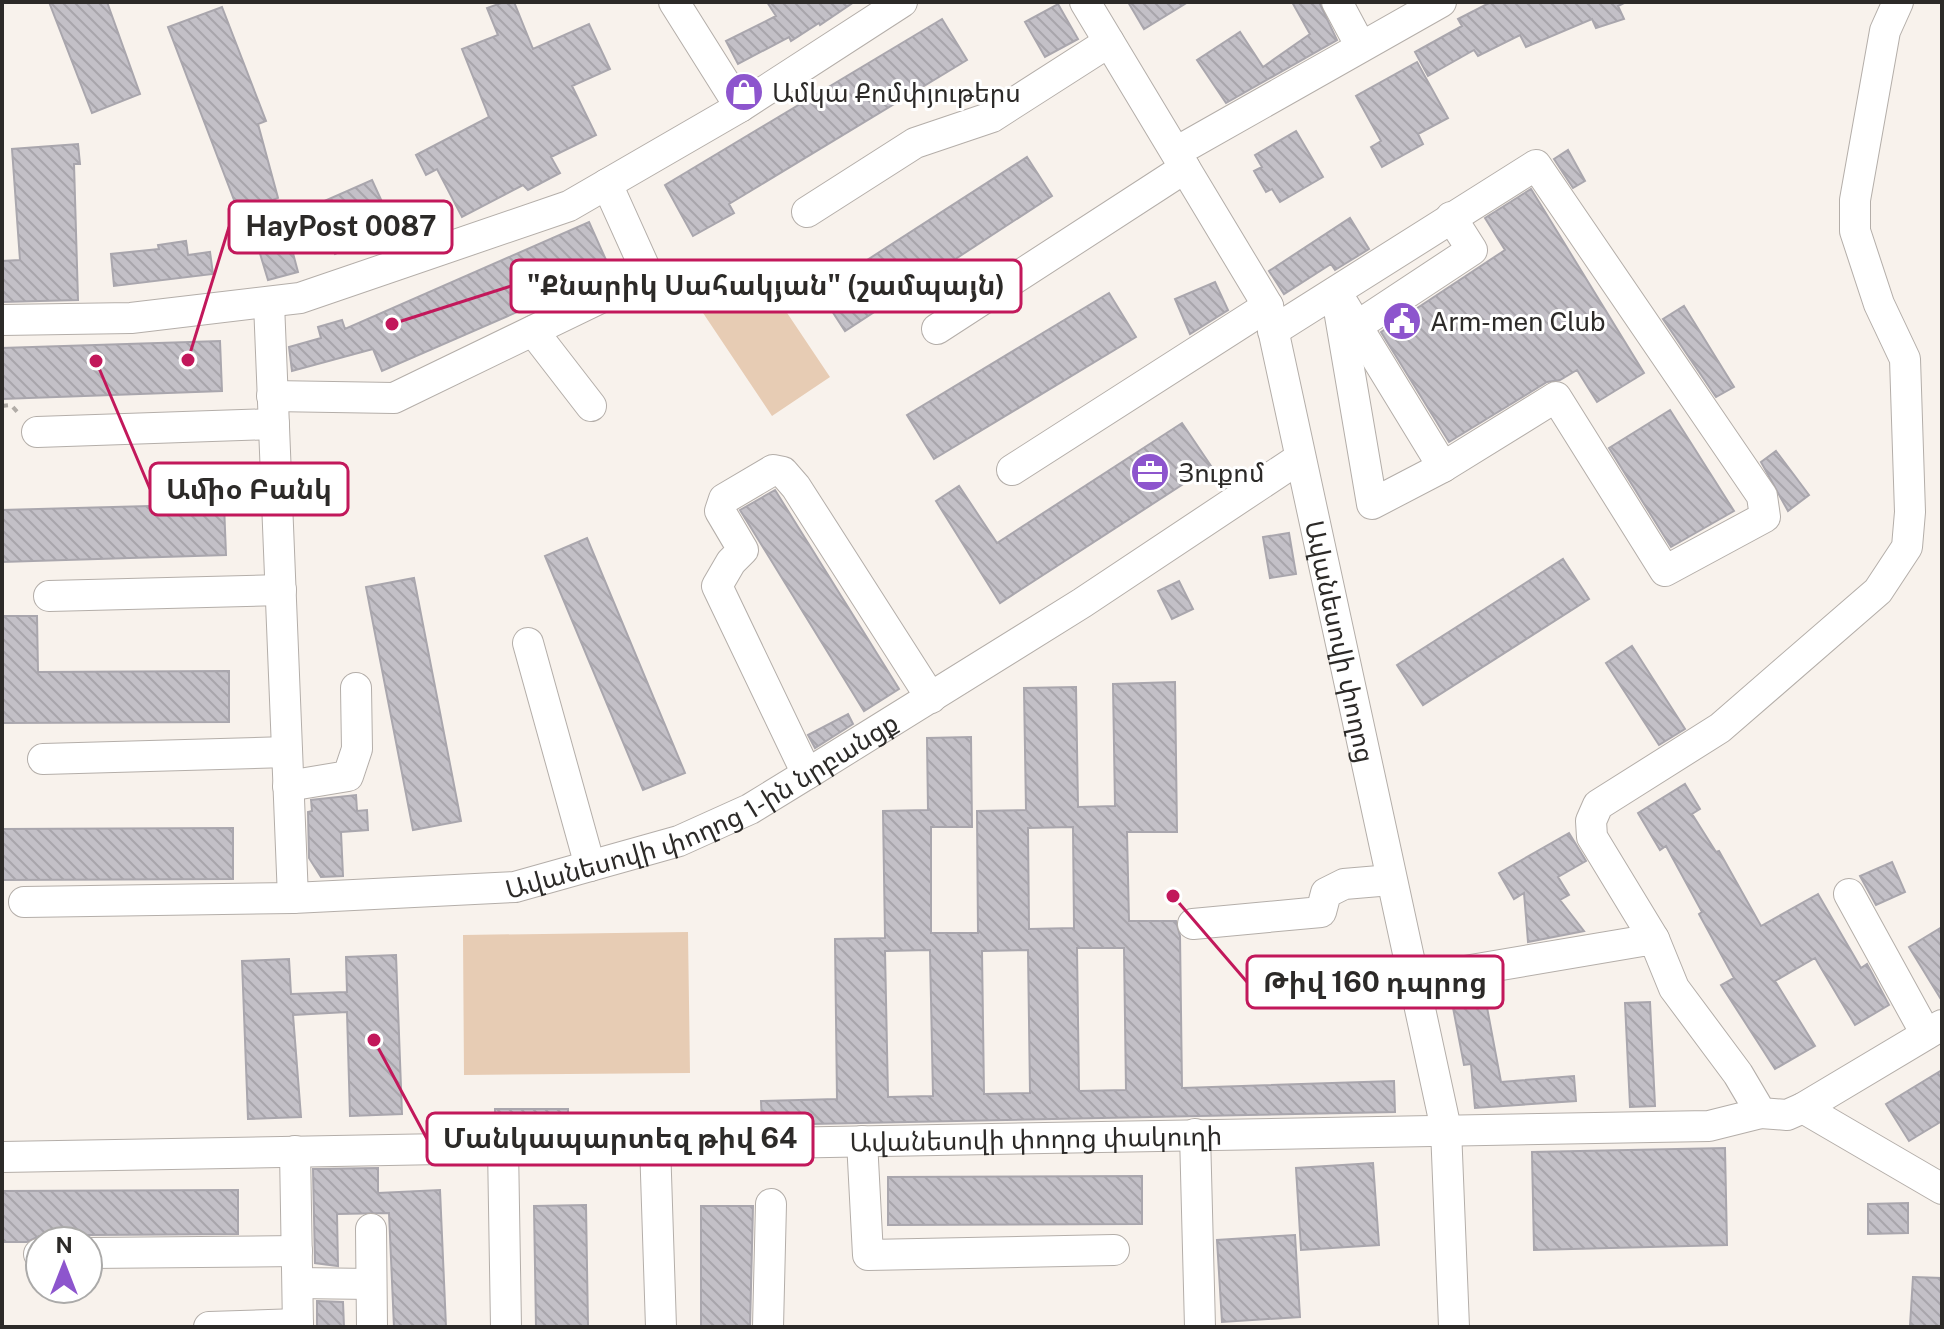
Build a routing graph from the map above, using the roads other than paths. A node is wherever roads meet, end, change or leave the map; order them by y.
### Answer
1 (674, 2) edge
2 (902, 2) edge
3 (1085, 2) edge
4 (1337, 2) edge
5 (1441, 2) edge
6 (1898, 2) edge
7 (1109, 42) junction
8 (1360, 45) junction
9 (740, 107) junction
10 (1181, 160) junction
11 (607, 184) junction
12 (807, 212) dead end
13 (1451, 217) junction
14 (1336, 292) junction
15 (269, 303) junction
16 (1270, 319) junction
17 (2, 320) edge
18 (1357, 326) junction
19 (937, 329) dead end
20 (533, 331) junction
21 (591, 406) dead end
22 (273, 410) junction
23 (37, 432) dead end
24 (1300, 458) junction
25 (1443, 467) junction
26 (1012, 470) dead end
27 (281, 590) junction
28 (49, 596) dead end
29 (528, 643) dead end
30 (356, 688) dead end
31 (931, 698) junction
32 (287, 752) junction
33 (43, 759) dead end
34 (807, 774) junction
35 (288, 786) junction
36 (590, 866) junction
37 (1391, 880) junction
38 (1849, 894) dead end
39 (293, 898) junction
40 (24, 902) dead end
41 (1193, 924) dead end
42 (1654, 939) junction
43 (1412, 980) junction
44 (1934, 1029) edge
45 (1803, 1108) junction
46 (1761, 1113) junction
47 (1446, 1129) junction
48 (1195, 1134) junction
49 (862, 1141) junction
50 (655, 1144) junction
51 (503, 1147) junction
52 (295, 1151) junction
53 (2, 1157) edge
54 (1942, 1189) edge
55 (771, 1204) dead end
56 (371, 1229) dead end
57 (1114, 1250) dead end
58 (297, 1251) junction
59 (104, 1253) edge
60 (298, 1283) junction
61 (371, 1284) junction
62 (255, 1326) edge
63 (298, 1326) edge
64 (209, 1327) edge
65 (372, 1327) edge
66 (506, 1327) edge
67 (661, 1327) edge
68 (768, 1327) edge
69 (1200, 1327) edge
70 (1454, 1327) edge

1 - 9 street
2 - 9 street
3 - 7 street, Ավանեսովի փողոց
4 - 8 street
5 - 8 street
6 - 42 street
7 - 10 street, Ավանեսովի փողոց
7 - 12 street
8 - 10 street
9 - 11 street
10 - 16 street, Ավանեսովի փողոց
10 - 19 street
11 - 15 street
11 - 20 street
13 - 14 street
13 - 18 street
13 - 25 street
14 - 16 street
14 - 18 street
14 - 25 street
15 - 17 street
15 - 22 street
16 - 24 street, Ավանեսովի փողոց
16 - 26 street
18 - 25 street
20 - 21 street
20 - 22 street
22 - 23 street
22 - 27 street
24 - 31 street, Ավանեսովի փողոց 1-ին նրբանցք
24 - 37 street, Ավանեսովի փողոց
27 - 28 street
27 - 32 street
29 - 36 street
30 - 35 street
31 - 34 street, Ավանեսովի փողոց 1-ին նրբանցք
31 - 34 street
32 - 33 street
32 - 35 street
34 - 36 street, Ավանեսովի փողոց 1-ին նրբանցք
35 - 39 street
36 - 39 street, Ավանեսովի փողոց 1-ին նրբանցք
37 - 41 street
37 - 43 street, Ավանեսովի փողոց
38 - 44 street
39 - 40 street, Ավանեսովի փողոց 1-ին նրբանցք
42 - 43 street
42 - 46 street
43 - 47 street, Ավանեսովի փողոց
44 - 45 street
45 - 46 street, Ավանեսովի փողոց փակուղի
45 - 54 street
46 - 47 street, Ավանեսովի փողոց փակուղի
47 - 48 street, Ավանեսովի փողոց փակուղի
47 - 70 street, Ավանեսովի փողոց
48 - 49 street, Ավանեսովի փողոց փակուղի
48 - 69 street
49 - 50 street, Ավանեսովի փողոց փակուղի
49 - 57 street
50 - 51 street, Ավանեսովի փողոց փակուղի
50 - 67 street
51 - 52 street, Ավանեսովի փողոց փակուղի
51 - 66 street
52 - 53 street, Ավանեսովի փողոց փակուղի
52 - 58 street
55 - 68 street
56 - 61 street
58 - 59 street
58 - 60 street
60 - 61 street
60 - 63 street
61 - 65 street
62 - 63 street
62 - 64 street

